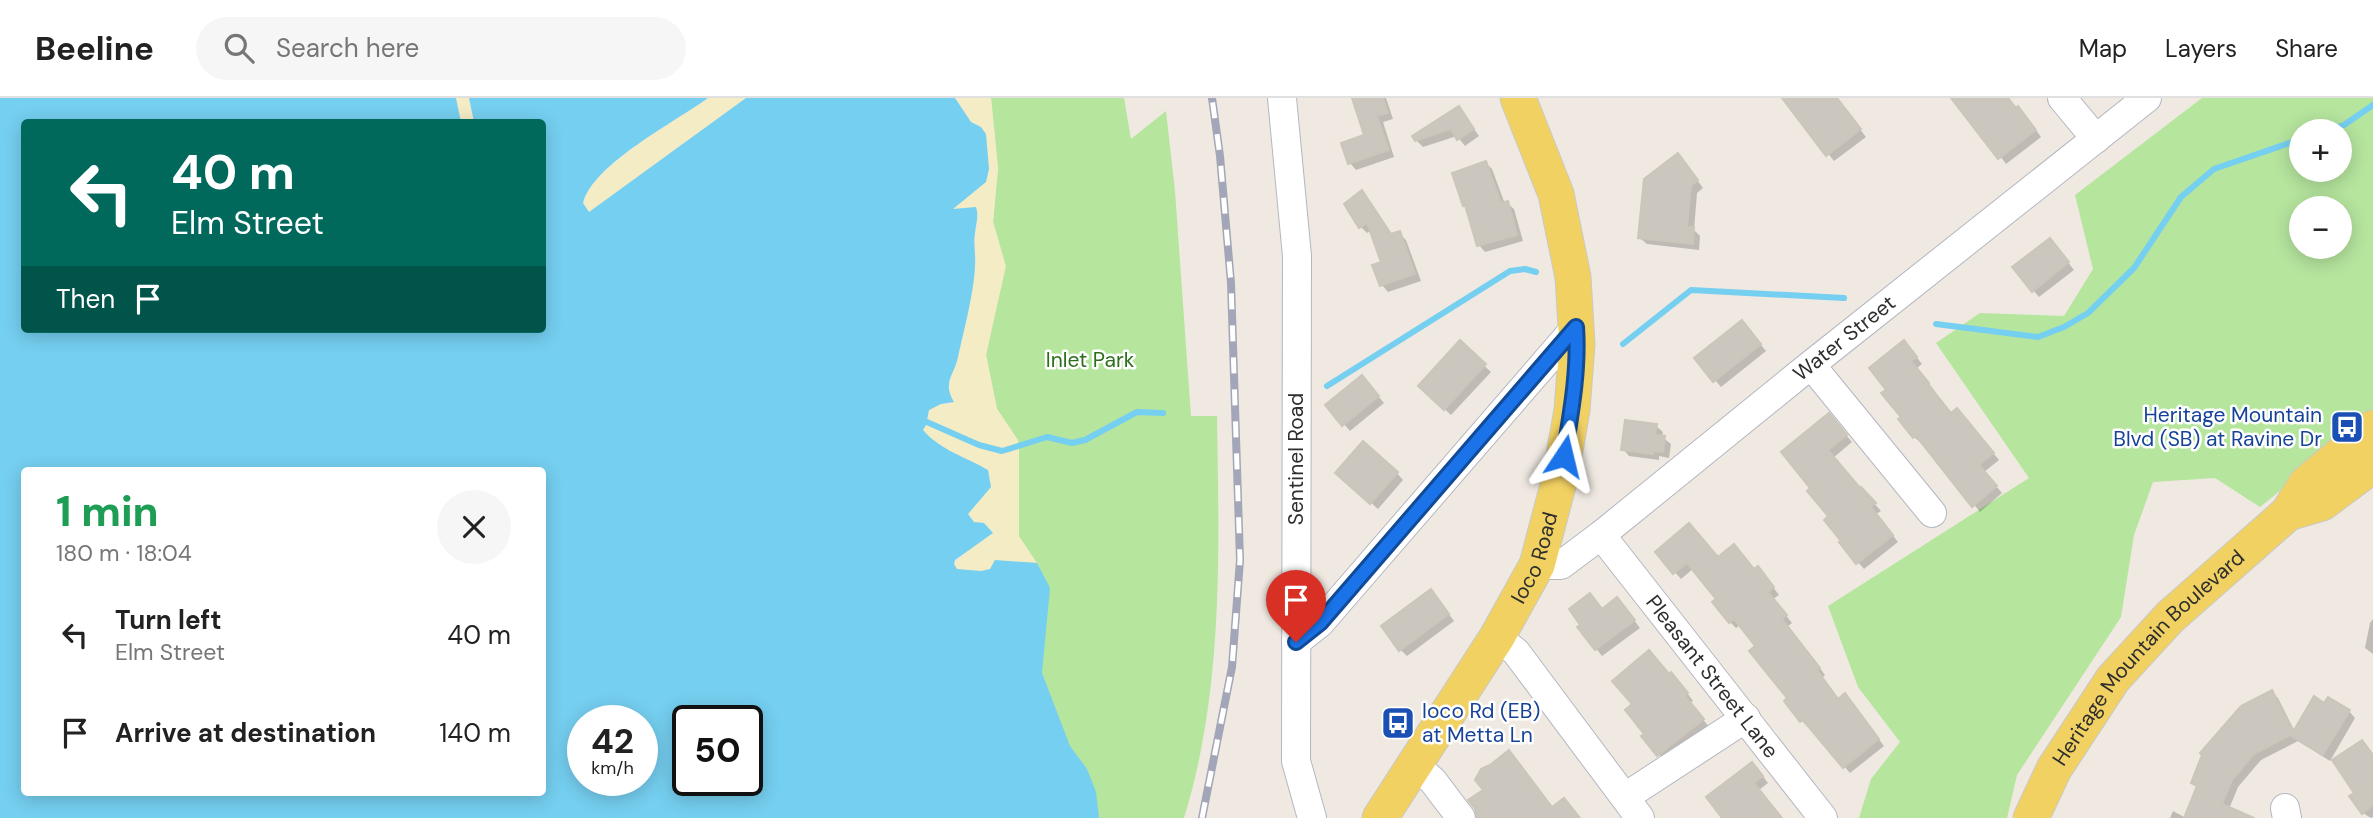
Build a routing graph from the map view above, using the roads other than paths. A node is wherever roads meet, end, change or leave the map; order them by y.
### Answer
1 (1282, 98) edge
2 (1518, 98) edge
3 (2062, 98) edge
4 (2147, 98) edge
5 (2096, 139) junction
6 (1576, 327) junction
7 (1811, 365) junction
8 (2373, 428) edge
9 (2373, 465) edge
10 (1931, 513) dead end
11 (2288, 513) junction
12 (1601, 535) junction
13 (1537, 565) junction
14 (1497, 637) junction
15 (1296, 642) junction
16 (1746, 718) junction
17 (1414, 764) junction
18 (1632, 808) edge
19 (1312, 818) edge
20 (1380, 818) edge
21 (1461, 818) edge
22 (1823, 818) edge
23 (2031, 818) edge

1 - 15 street, Sentinel Road
2 - 6 main road, Ioco Road
3 - 5 street
4 - 5 street, Water Street
5 - 7 street, Water Street
6 - 13 main road, Ioco Road
6 - 15 street
7 - 10 street
7 - 12 street, Water Street
8 - 11 main road, Heritage Mountain Boulevard
9 - 11 main road, Heritage Mountain Boulevard
11 - 23 main road, Heritage Mountain Boulevard
12 - 13 street, Water Street
12 - 16 street, Pleasant Street Lane
13 - 14 main road, Ioco Road
14 - 17 main road, Ioco Road
14 - 18 street
15 - 19 street, Sentinel Road
16 - 18 street
16 - 22 street, Pleasant Street Lane
17 - 20 main road, Ioco Road
17 - 21 street

